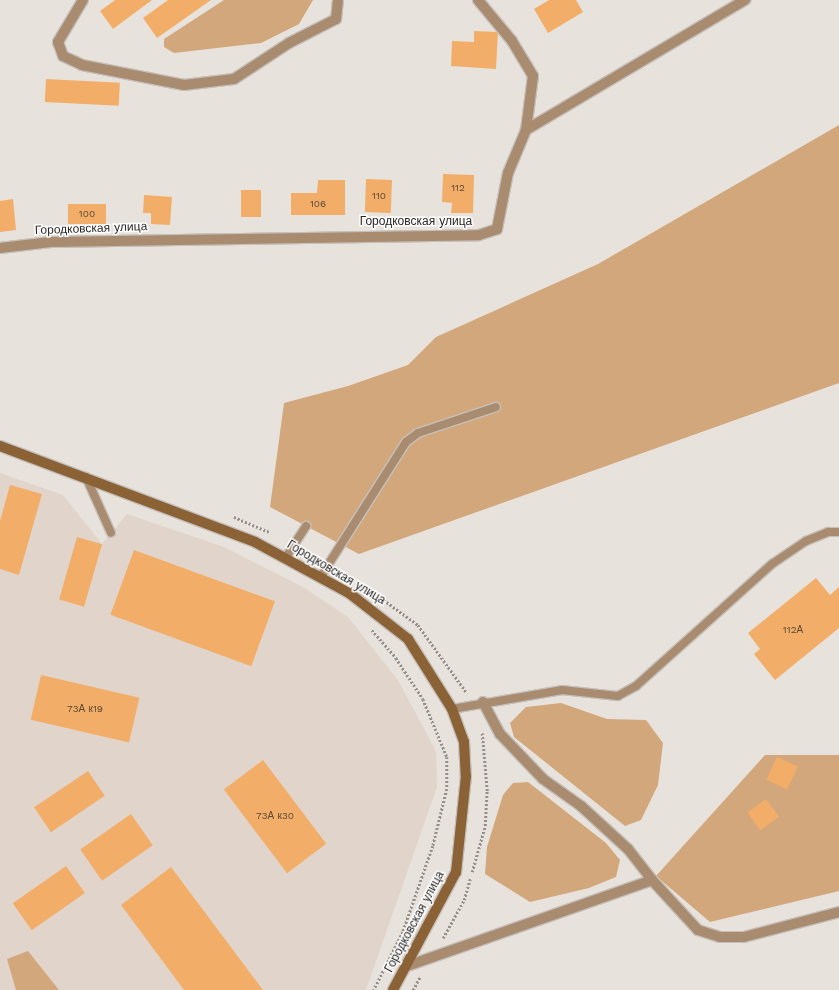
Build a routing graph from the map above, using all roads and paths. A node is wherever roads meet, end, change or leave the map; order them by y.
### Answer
1 (83, 0) edge
2 (338, 0) edge
3 (478, 0) edge
4 (745, 0) edge
5 (526, 130) junction
6 (0, 248) edge
7 (496, 407) dead end
8 (0, 446) edge
9 (86, 477) junction
10 (306, 526) dead end
11 (839, 532) edge
12 (111, 533) dead end
13 (286, 557) junction
14 (321, 576) junction
15 (374, 593) dead end
16 (366, 624) dead end
17 (483, 702) junction
18 (473, 704) junction
19 (452, 709) junction
20 (480, 729) dead end
21 (652, 880) junction
22 (839, 912) edge
23 (432, 957) junction
24 (407, 966) junction
25 (374, 990) edge
26 (393, 990) edge
27 (412, 990) edge

1 - 2 street
3 - 5 street
4 - 5 street
5 - 6 street, Городковская улица
7 - 14 lane
8 - 9 main road, Городковская улица
9 - 12 lane
9 - 13 main road, Городковская улица
10 - 13 lane
11 - 17 lane
13 - 14 main road, Городковская улица
14 - 19 main road, Городковская улица
15 - 18 path
16 - 25 path
17 - 18 lane
17 - 21 street
18 - 19 lane
19 - 24 main road, Городковская улица
20 - 23 path
21 - 22 street
21 - 23 street
23 - 24 street
23 - 27 path
24 - 26 main road, Городковская улица

